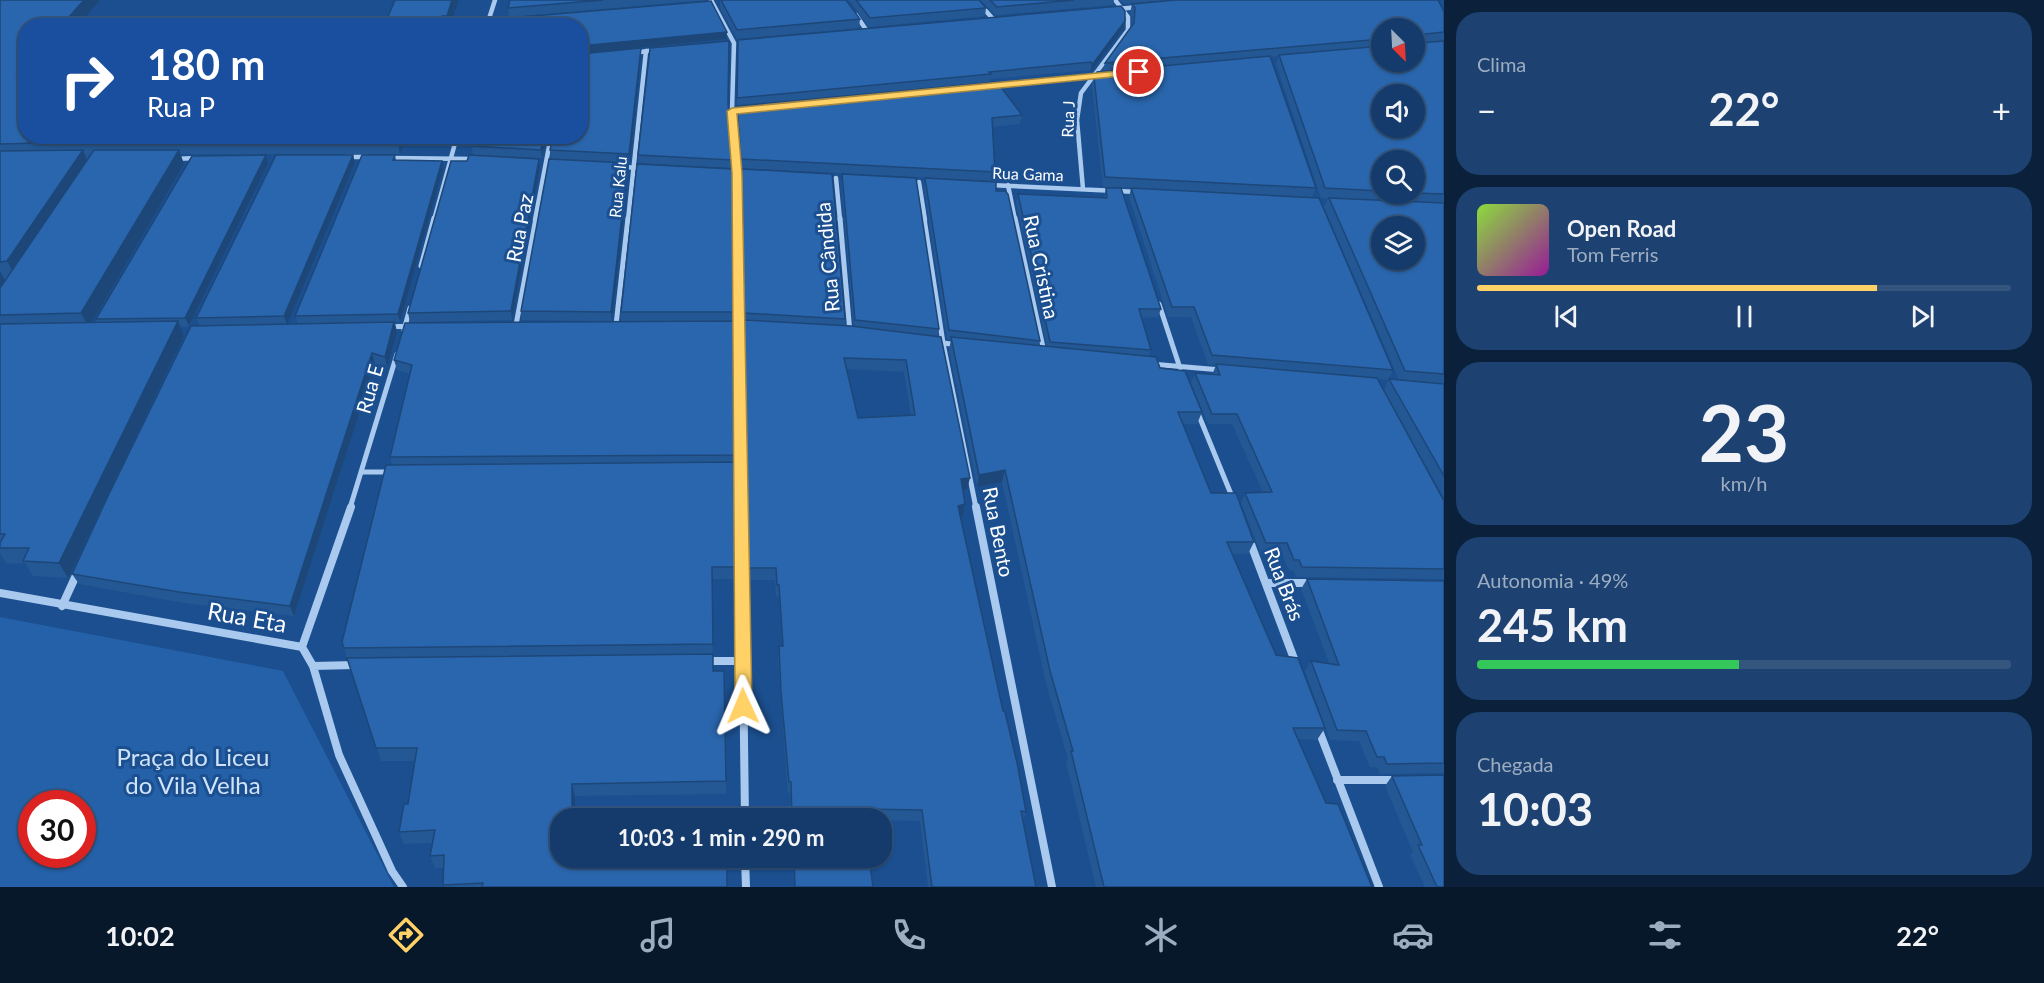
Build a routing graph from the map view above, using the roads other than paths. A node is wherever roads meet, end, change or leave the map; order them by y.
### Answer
1 (495, 0) edge
2 (976, 0) edge
3 (1114, 0) edge
4 (712, 2) edge
5 (725, 3) edge
6 (701, 5) edge
7 (1146, 6) edge
8 (851, 8) edge
9 (1124, 8) junction
10 (1112, 9) edge
11 (489, 18) edge
12 (1005, 19) edge
13 (994, 20) junction
14 (982, 21) edge
15 (879, 30) edge
16 (867, 31) junction
17 (856, 32) edge
18 (745, 42) edge
19 (734, 43) junction
20 (723, 44) edge
21 (657, 50) edge
22 (646, 51) junction
23 (624, 53) edge
24 (1107, 75) edge
25 (1095, 76) junction
26 (990, 86) edge
27 (744, 110) edge
28 (732, 111) junction
29 (455, 144) edge
30 (550, 144) edge
31 (340, 157) edge
32 (362, 157) junction
33 (373, 157) edge
34 (193, 158) junction
35 (205, 158) edge
36 (384, 158) edge
37 (451, 158) junction
38 (169, 159) edge
39 (483, 160) edge
40 (537, 162) edge
41 (548, 163) junction
42 (558, 163) edge
43 (610, 166) edge
44 (632, 167) junction
45 (357, 168) edge
46 (655, 168) edge
47 (187, 169) edge
48 (714, 172) edge
49 (737, 173) junction
50 (759, 174) edge
51 (825, 177) edge
52 (836, 178) junction
53 (848, 179) edge
54 (907, 182) edge
55 (919, 182) junction
56 (930, 183) edge
57 (986, 184) edge
58 (1008, 185) junction
59 (1083, 189) junction
60 (1122, 191) junction
61 (1145, 193) edge
62 (1126, 202) edge
63 (420, 270) edge
64 (1158, 301) edge
65 (411, 304) edge
66 (505, 325) edge
67 (516, 325) junction
68 (527, 325) edge
69 (605, 325) edge
70 (616, 325) junction
71 (628, 325) edge
72 (405, 326) junction
73 (416, 326) edge
74 (717, 326) edge
75 (382, 327) edge
76 (740, 327) junction
77 (762, 328) edge
78 (839, 332) edge
79 (850, 333) junction
80 (861, 334) edge
81 (401, 338) edge
82 (931, 341) edge
83 (943, 343) junction
84 (965, 345) edge
85 (398, 349) edge
86 (1033, 354) edge
87 (1044, 355) junction
88 (1056, 356) edge
89 (1145, 363) edge
90 (1179, 366) junction
91 (1225, 370) edge
92 (1183, 377) edge
93 (1192, 399) edge
94 (730, 469) edge
95 (742, 469) junction
96 (363, 472) junction
97 (399, 472) edge
98 (1236, 507) edge
99 (1245, 529) edge
100 (82, 563) edge
101 (1266, 583) junction
102 (1314, 583) edge
103 (0, 593) edge
104 (62, 606) junction
105 (302, 647) junction
106 (742, 661) junction
107 (695, 662) edge
108 (361, 665) edge
109 (313, 666) junction
110 (1298, 670) edge
111 (1317, 725) edge
112 (1337, 780) junction
113 (1408, 780) edge
114 (745, 808) edge
115 (745, 868) edge
116 (403, 887) edge
117 (746, 887) edge
118 (1052, 887) edge
119 (1379, 887) edge

1 - 11 street
2 - 13 street
3 - 9 street
4 - 5 street
4 - 6 street
4 - 19 street
7 - 9 street
8 - 16 street
9 - 10 street
9 - 25 street, Rua J
12 - 13 street
13 - 14 street
15 - 16 street
16 - 17 street
18 - 19 street
19 - 20 street
19 - 28 street
21 - 22 street
22 - 23 street
22 - 44 street, Rua Kalu
24 - 25 street
25 - 26 street
25 - 59 street, Rua J
27 - 28 street
28 - 49 street
29 - 37 street
30 - 41 street, Rua Paz
31 - 32 street
32 - 33 street
32 - 45 street
34 - 35 street
34 - 38 street
34 - 47 street
36 - 37 street
37 - 39 street
37 - 63 street
40 - 41 street
41 - 42 street
41 - 67 street, Rua Paz
43 - 44 street
44 - 46 street
44 - 70 street, Rua Kalu
48 - 49 street
49 - 50 street
49 - 76 street
51 - 52 street
52 - 53 street
52 - 79 street, Rua Cândida
54 - 55 street
55 - 56 street
55 - 83 street, Rua Bento
57 - 58 street, Rua Gama
58 - 59 street, Rua Gama
58 - 87 street, Rua Cristina
59 - 60 street, Rua Gama
60 - 61 street, Rua Gama
60 - 62 street
64 - 90 street
65 - 72 street
66 - 67 street
67 - 68 street
69 - 70 street
70 - 71 street
72 - 73 street
72 - 75 street
72 - 81 street
74 - 76 street
76 - 77 street
76 - 95 street
78 - 79 street
79 - 80 street
82 - 83 street
83 - 84 street
83 - 118 street, Rua Bento
85 - 96 street, Rua E
86 - 87 street
87 - 88 street
89 - 90 street
90 - 91 street
90 - 92 street
93 - 98 street
94 - 95 street
95 - 106 street
96 - 97 street
96 - 105 street, Rua E
99 - 101 street, Rua Brás
100 - 104 street
101 - 102 street
101 - 110 street, Rua Brás
103 - 104 street, Rua Eta
104 - 105 street, Rua Eta
105 - 109 street, Rua Eta
106 - 107 street
106 - 114 street
108 - 109 street
109 - 116 street, Rua Eta
111 - 112 street
112 - 113 street
112 - 119 street
115 - 117 street

